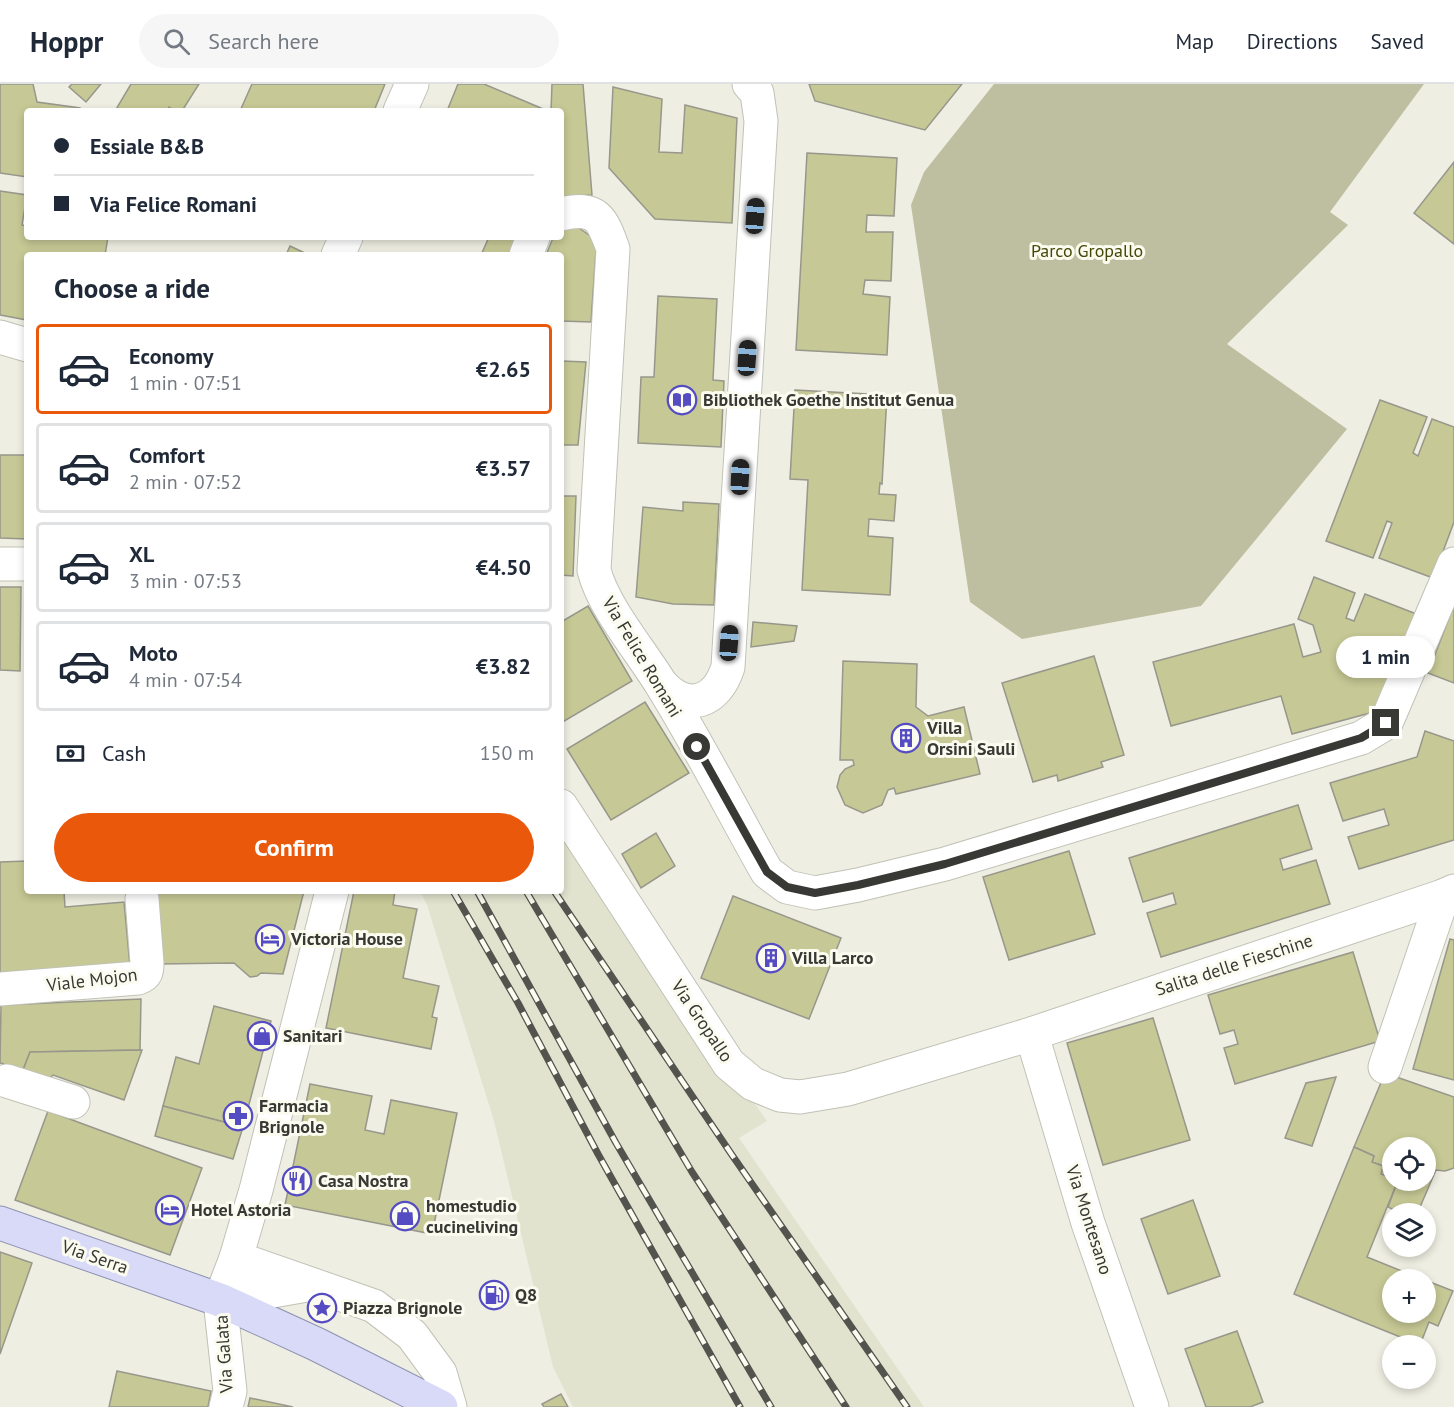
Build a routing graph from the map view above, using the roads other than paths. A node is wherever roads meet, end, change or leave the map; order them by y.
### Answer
1 (412, 84) edge
2 (749, 84) edge
3 (401, 108) edge
4 (564, 213) edge
5 (0, 337) edge
6 (24, 344) edge
7 (0, 564) edge
8 (24, 564) edge
9 (1454, 564) edge
10 (662, 685) junction
11 (564, 811) edge
12 (331, 894) edge
13 (1449, 894) edge
14 (142, 899) dead end
15 (0, 989) edge
16 (1024, 1035) junction
17 (1385, 1067) dead end
18 (2, 1086) edge
19 (74, 1102) dead end
20 (0, 1223) edge
21 (236, 1258) junction
22 (312, 1284) junction
23 (220, 1300) junction
24 (226, 1407) edge
25 (441, 1407) edge
26 (450, 1407) edge
27 (1152, 1407) edge

1 - 3 street
2 - 10 street
4 - 10 street, Via Felice Romani
5 - 6 street
7 - 8 street
9 - 10 street, Via Felice Romani
11 - 16 street, Via Gropallo
12 - 21 street
13 - 16 street, Salita delle Fieschine
13 - 17 street, Salita delle Fieschine
14 - 15 street, Viale Mojon
16 - 27 street, Via Montesano
18 - 19 street
20 - 23 main road, Via Serra
21 - 22 street
21 - 23 street
22 - 23 street
22 - 26 street
23 - 24 street, Via Galata
23 - 25 main road

